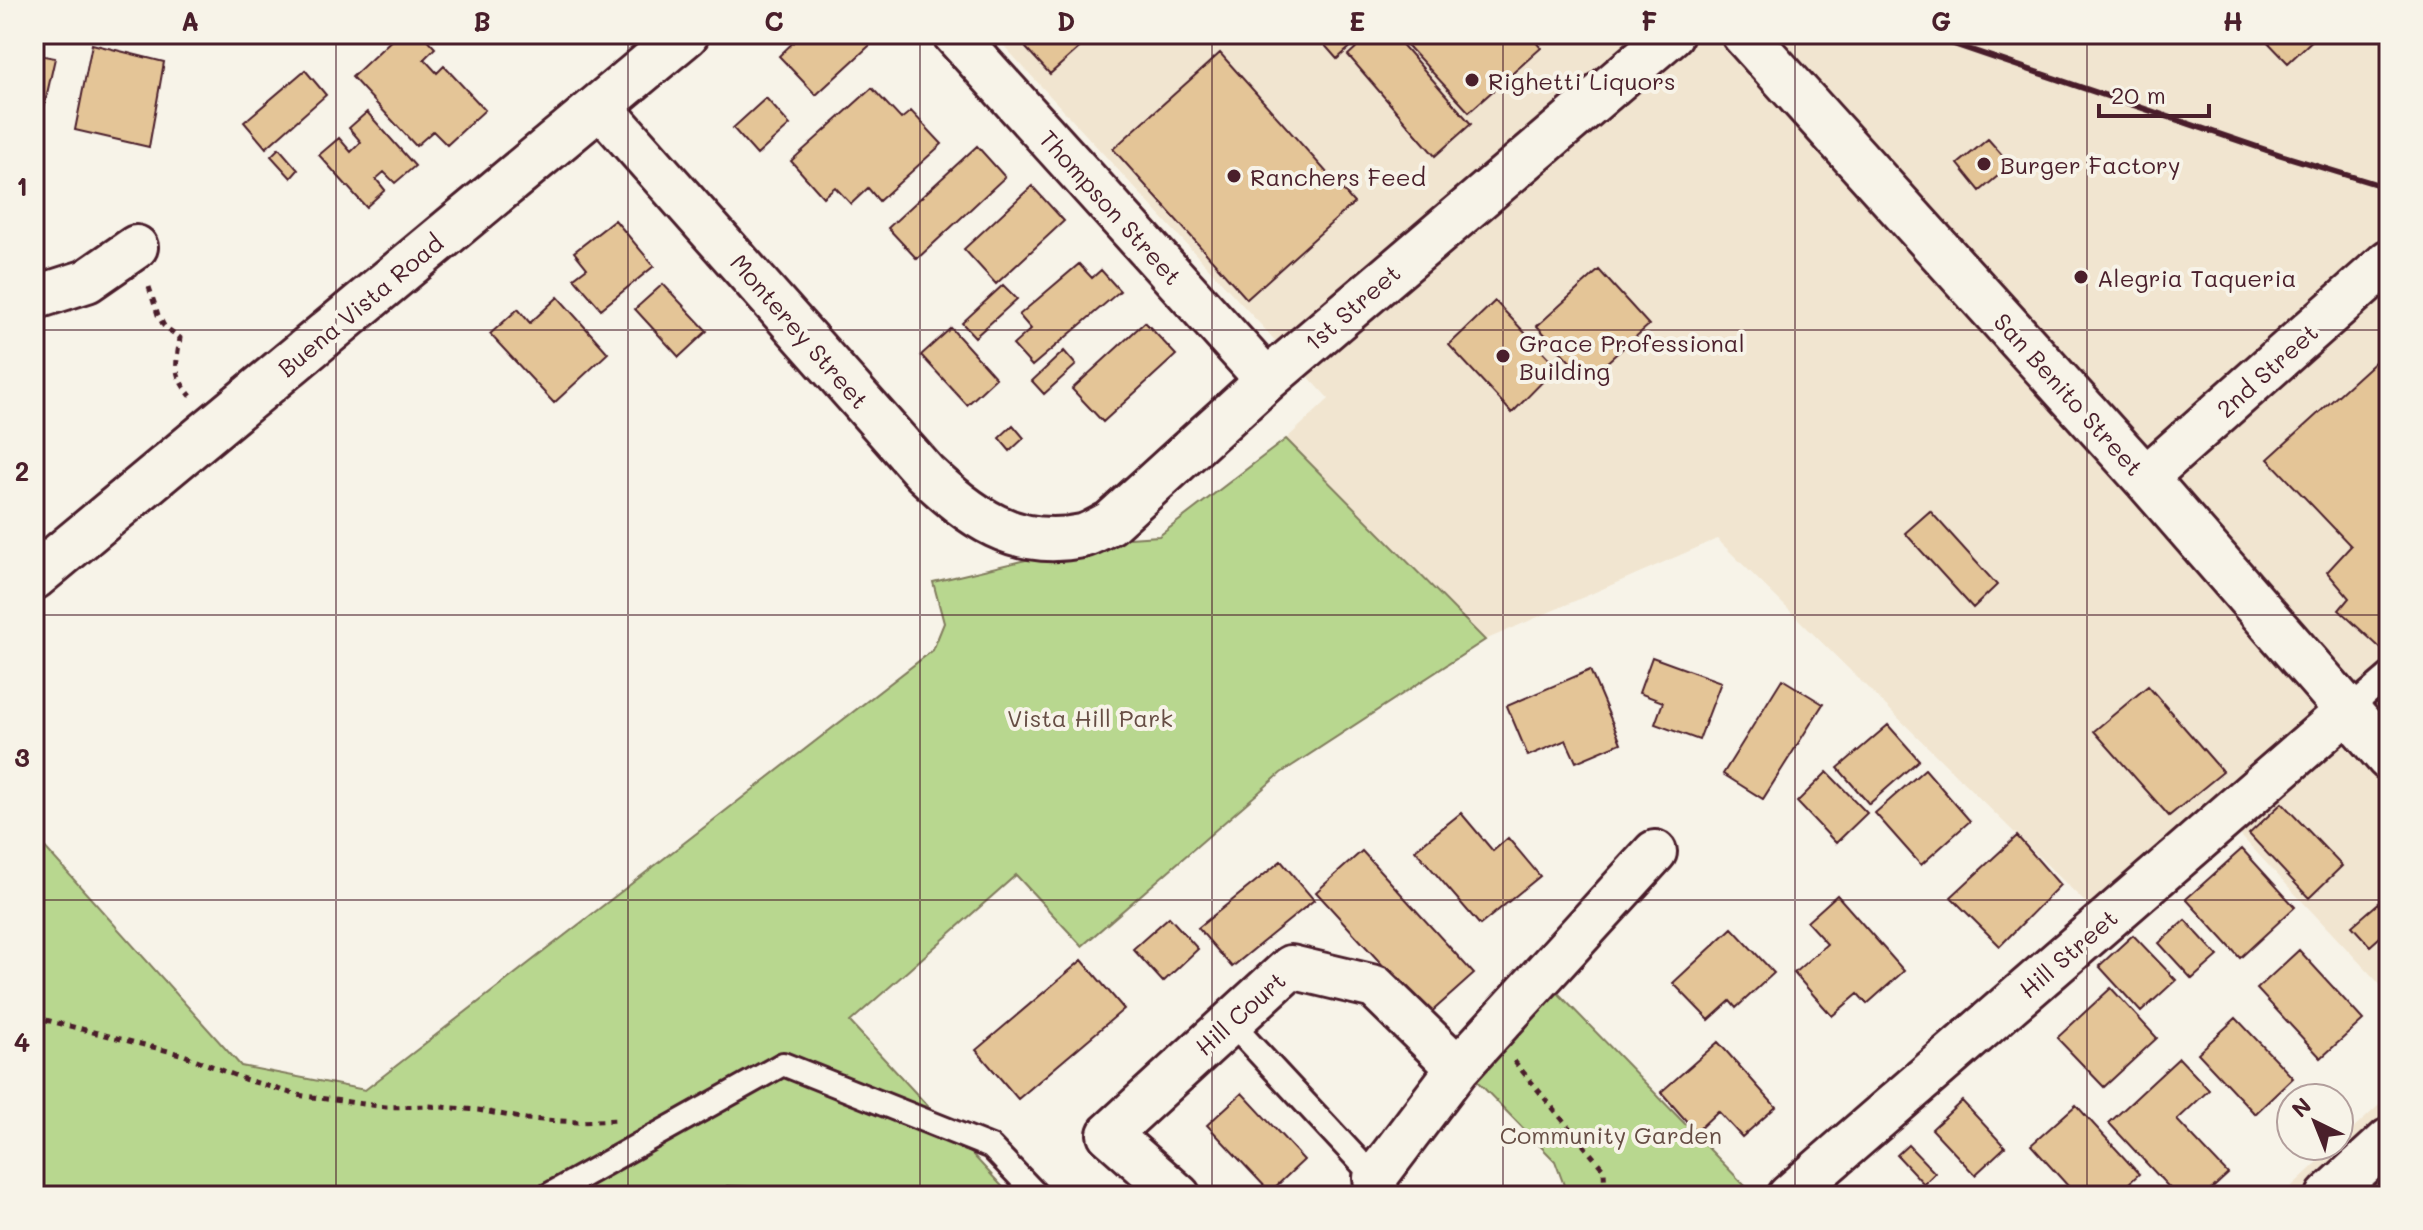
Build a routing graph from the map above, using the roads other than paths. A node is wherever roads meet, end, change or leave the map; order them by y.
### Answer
1 (686, 34) edge
2 (954, 34) edge
3 (1672, 34) edge
4 (1744, 34) edge
5 (600, 106) junction
6 (136, 247) road end
7 (2389, 261) edge
8 (34, 298) edge
9 (1267, 380) junction
10 (2145, 478) junction
11 (1017, 534) joint
12 (34, 577) edge
13 (2389, 675) edge
14 (2347, 711) junction
15 (2389, 758) edge
16 (1655, 852) dead end
17 (1229, 1021) junction
18 (1458, 1068) junction
19 (2389, 1140) edge
20 (1376, 1187) edge
21 (547, 1196) edge
22 (1038, 1196) edge
23 (1179, 1196) edge
24 (1789, 1196) edge
25 (2328, 1196) edge

1 - 5 main road, Buena Vista Road
2 - 9 street, Thompson Street
3 - 9 street, 1st Street
4 - 10 main road, San Benito Street
5 - 11 street, Monterey Street
5 - 12 main road, Buena Vista Road
6 - 8 street
7 - 10 street, 2nd Street
9 - 11 street, 1st Street
10 - 14 main road, San Benito Street
13 - 14 lane
14 - 15 main road, San Benito Street
14 - 24 street, Hill Street
16 - 18 street
17 - 18 street, Hill Court
17 - 20 lane
17 - 23 street, Hill Court
18 - 20 street
19 - 25 street
21 - 22 lane

